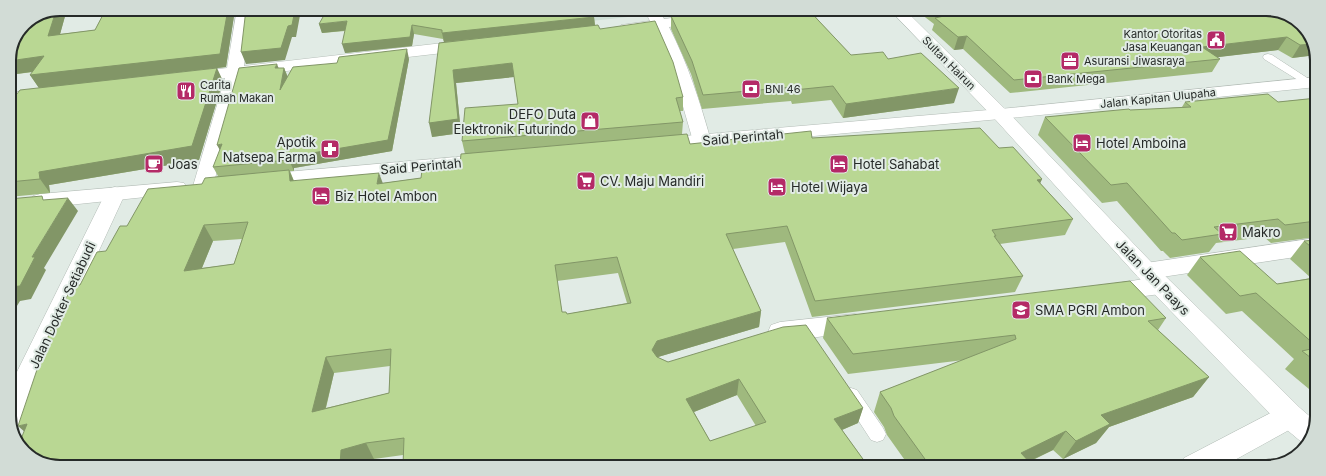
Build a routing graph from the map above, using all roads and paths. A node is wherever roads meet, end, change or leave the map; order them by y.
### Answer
1 (243, 16) edge
2 (903, 16) edge
3 (656, 17) edge
4 (719, 17) edge
5 (612, 29) edge
6 (486, 43) edge
7 (1268, 57) dead end
8 (235, 72) junction
9 (172, 79) edge
10 (1310, 81) edge
11 (1310, 83) edge
12 (63, 92) edge
13 (16, 97) edge
14 (1000, 114) junction
15 (702, 141) junction
16 (639, 146) edge
17 (504, 158) edge
18 (242, 182) edge
19 (115, 194) junction
20 (24, 203) edge
21 (1310, 247) edge
22 (1153, 278) junction
23 (1089, 294) edge
24 (876, 321) edge
25 (757, 339) edge
26 (842, 381) edge
27 (16, 401) edge
28 (1290, 416) junction
29 (1307, 431) edge
30 (877, 434) dead end
31 (1207, 460) edge

1 - 8 street
2 - 14 street, Sultan Hairun
3 - 4 street
3 - 5 street
3 - 15 street
6 - 8 street
7 - 10 lane
8 - 9 street
8 - 19 street
11 - 14 street, Jalan Kapitan Ulupaha
12 - 13 street
14 - 15 street, Said Perintah
14 - 22 street, Jalan Jan Paays
15 - 16 street, Said Perintah
17 - 18 street, Said Perintah
19 - 20 street
19 - 27 street, Jalan Dokter Setiabudi
21 - 22 street
22 - 23 street
22 - 28 street, Jalan Jan Paays
24 - 25 street
26 - 30 lane
28 - 29 street, Jalan Jan Paays
28 - 31 street

